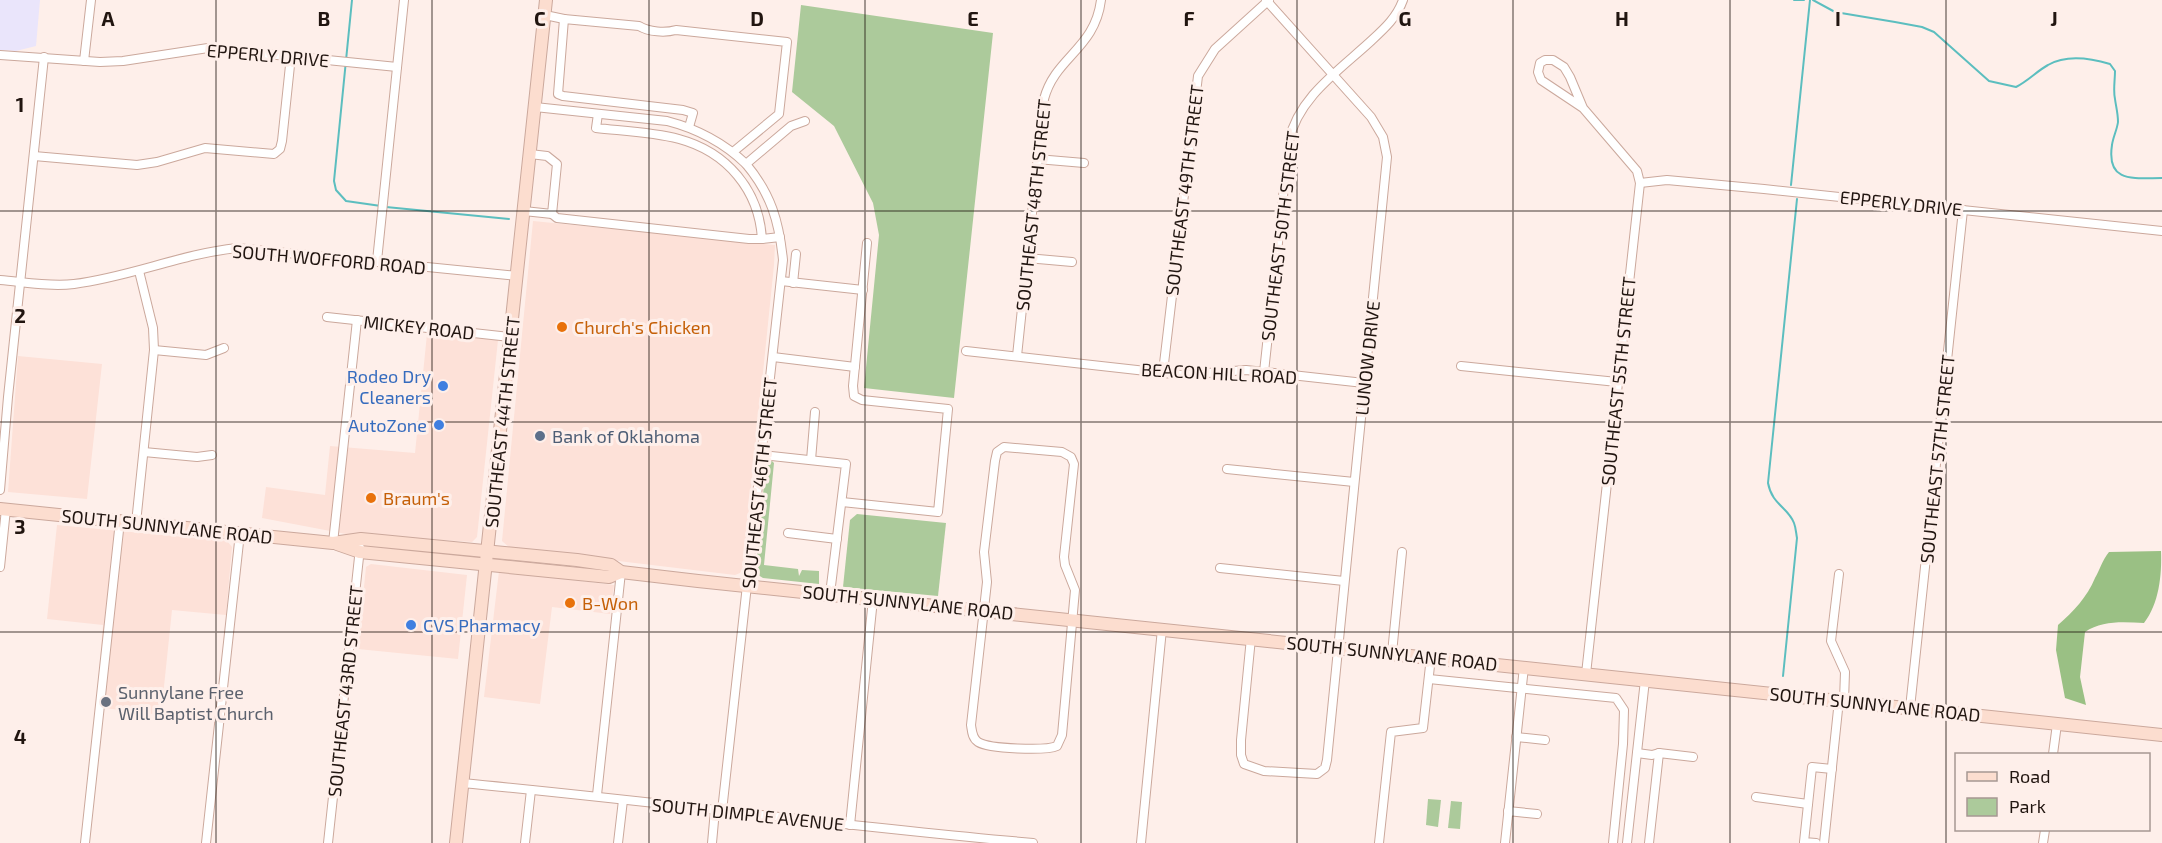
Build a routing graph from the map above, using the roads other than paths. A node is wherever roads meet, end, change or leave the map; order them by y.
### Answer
1 (91, 0) edge
2 (404, 0) edge
3 (546, 0) edge
4 (1101, 0) edge
5 (1267, 0) edge
6 (1403, 0) edge
7 (545, 15) junction
8 (564, 19) junction
9 (0, 55) edge
10 (291, 56) junction
11 (44, 57) junction
12 (84, 61) junction
13 (397, 67) junction
14 (1333, 76) junction
15 (572, 97) junction
16 (535, 107) junction
17 (1583, 108) junction
18 (570, 111) junction
19 (598, 114) junction
20 (805, 121) dead end
21 (689, 127) junction
22 (733, 152) junction
23 (530, 154) junction
24 (34, 156) junction
25 (1037, 159) junction
26 (1084, 163) dead end
27 (746, 164) junction
28 (1640, 183) junction
29 (1963, 210) junction
30 (524, 211) junction
31 (552, 214) junction
32 (2162, 231) edge
33 (780, 237) junction
34 (762, 239) junction
35 (867, 243) dead end
36 (796, 254) dead end
37 (1027, 258) junction
38 (376, 261) junction
39 (1072, 262) dead end
40 (139, 271) junction
41 (517, 276) junction
42 (0, 280) edge
43 (781, 281) junction
44 (20, 282) junction
45 (793, 283) junction
46 (863, 290) junction
47 (327, 317) dead end
48 (357, 320) junction
49 (510, 338) junction
50 (224, 348) dead end
51 (154, 350) junction
52 (966, 351) dead end
53 (1017, 356) junction
54 (773, 357) junction
55 (1461, 366) dead end
56 (855, 367) junction
57 (1163, 372) junction
58 (1264, 372) junction
59 (1617, 382) junction
60 (1365, 383) junction
61 (815, 412) dead end
62 (144, 452) junction
63 (212, 455) dead end
64 (762, 455) junction
65 (811, 460) junction
66 (1227, 469) dead end
67 (1354, 482) junction
68 (0, 490) edge
69 (842, 502) junction
70 (3, 509) edge
71 (120, 521) junction
72 (136, 523) junction
73 (240, 533) junction
74 (788, 533) dead end
75 (837, 539) junction
76 (333, 543) junction
77 (361, 545) junction
78 (488, 551) junction
79 (1402, 552) dead end
80 (487, 565) junction
81 (0, 567) edge
82 (1220, 568) dead end
83 (621, 572) junction
84 (1839, 574) dead end
85 (1344, 581) junction
86 (747, 586) junction
87 (830, 594) junction
88 (873, 599) junction
89 (983, 610) junction
90 (1072, 620) junction
91 (1162, 629) junction
92 (1251, 638) junction
93 (1338, 648) junction
94 (1392, 653) junction
95 (1431, 657) junction
96 (1524, 667) junction
97 (1586, 674) junction
98 (1429, 679) junction
99 (1645, 680) junction
100 (1522, 688) junction
101 (1841, 701) junction
102 (1910, 708) junction
103 (2057, 723) junction
104 (2162, 735) edge
105 (1516, 737) junction
106 (1545, 740) dead end
107 (1623, 744) junction
108 (1637, 749) junction
109 (1659, 753) junction
110 (2053, 753) edge
111 (1693, 756) dead end
112 (1832, 769) junction
113 (462, 783) junction
114 (531, 790) junction
115 (597, 795) junction
116 (1756, 797) dead end
117 (623, 800) junction
118 (1808, 804) junction
119 (718, 811) junction
120 (1508, 811) junction
121 (1537, 814) dead end
122 (850, 825) junction
123 (1614, 827) junction
124 (1628, 828) junction
125 (964, 840) edge
126 (85, 843) edge
127 (206, 843) edge
128 (328, 843) edge
129 (456, 843) edge
130 (525, 843) edge
131 (618, 843) edge
132 (712, 843) edge
133 (1033, 843) edge
134 (1141, 843) edge
135 (1379, 843) edge
136 (1505, 843) edge
137 (1613, 843) edge
138 (1628, 843) edge
139 (1649, 843) edge
140 (1816, 843) edge
141 (1824, 843) edge

1 - 12 street
2 - 13 street
3 - 7 main road, SOUTHEAST 44TH STREET
4 - 25 street, SOUTHEAST 48TH STREET
5 - 14 street, LUNOW DRIVE
5 - 57 street, SOUTHEAST 49TH STREET
6 - 14 street, SOUTHEAST 50TH STREET
7 - 8 street
7 - 16 main road, SOUTHEAST 44TH STREET
8 - 15 street
8 - 22 street
9 - 11 street, EPPERLY DRIVE
10 - 12 street, EPPERLY DRIVE
10 - 13 street, EPPERLY DRIVE
10 - 24 street
11 - 12 street, EPPERLY DRIVE
11 - 24 street
13 - 38 street
14 - 58 street, SOUTHEAST 50TH STREET
14 - 60 street, LUNOW DRIVE
15 - 18 street
15 - 21 street
16 - 18 street, SOUTHEAST 46TH STREET
16 - 23 main road, SOUTHEAST 44TH STREET
17 - 17 street
17 - 28 street
18 - 19 street, SOUTHEAST 46TH STREET
19 - 21 street, SOUTHEAST 46TH STREET
19 - 34 street
20 - 27 street
21 - 22 street, SOUTHEAST 46TH STREET
22 - 27 street, SOUTHEAST 46TH STREET
23 - 30 main road, SOUTHEAST 44TH STREET
23 - 31 street
24 - 44 street
25 - 26 street
25 - 37 street, SOUTHEAST 48TH STREET
27 - 33 street, SOUTHEAST 46TH STREET
28 - 29 street, EPPERLY DRIVE
28 - 59 street, SOUTHEAST 55TH STREET
29 - 32 street, EPPERLY DRIVE
29 - 102 street, SOUTHEAST 57TH STREET
30 - 31 street
30 - 41 main road, SOUTHEAST 44TH STREET
31 - 34 street
33 - 34 street
33 - 43 street, SOUTHEAST 46TH STREET
35 - 46 street
36 - 45 street
37 - 39 street
37 - 53 street, SOUTHEAST 48TH STREET
38 - 40 street, SOUTH WOFFORD ROAD
38 - 41 street, SOUTH WOFFORD ROAD
40 - 44 street, SOUTH WOFFORD ROAD
40 - 51 street
41 - 49 main road, SOUTHEAST 44TH STREET
42 - 44 street, SOUTH WOFFORD ROAD
43 - 45 street
43 - 54 street, SOUTHEAST 46TH STREET
44 - 68 street
45 - 46 street
46 - 56 street
47 - 48 street, MICKEY ROAD
48 - 49 street, MICKEY ROAD
48 - 76 street
49 - 78 main road, SOUTHEAST 44TH STREET
50 - 51 street
51 - 62 street
52 - 53 street, BEACON HILL ROAD
53 - 57 street, BEACON HILL ROAD
54 - 56 street
54 - 64 street, SOUTHEAST 46TH STREET
55 - 59 street
56 - 69 street
57 - 58 street, BEACON HILL ROAD
58 - 60 street, BEACON HILL ROAD
59 - 97 street, SOUTHEAST 55TH STREET
60 - 67 street, LUNOW DRIVE
61 - 65 street
62 - 63 street
62 - 72 street
64 - 65 street
64 - 86 street, SOUTHEAST 46TH STREET
65 - 69 street
66 - 67 street
67 - 85 street, LUNOW DRIVE
69 - 75 street
70 - 71 main road, SOUTH SUNNYLANE ROAD
70 - 81 street
71 - 72 main road, SOUTH SUNNYLANE ROAD
71 - 126 street
72 - 73 main road, SOUTH SUNNYLANE ROAD
73 - 76 main road, SOUTH SUNNYLANE ROAD
73 - 127 street
74 - 75 street
75 - 87 street
76 - 77 main road, SOUTH SUNNYLANE ROAD
77 - 78 main road, SOUTH SUNNYLANE ROAD
77 - 80 main road, SOUTH SUNNYLANE ROAD
77 - 128 street, SOUTHEAST 43RD STREET
78 - 80 main road, SOUTHEAST 44TH STREET
78 - 83 main road, SOUTH SUNNYLANE ROAD
79 - 94 street
80 - 83 main road, SOUTH SUNNYLANE ROAD
80 - 113 main road, SOUTHEAST 44TH STREET
82 - 85 street
83 - 86 main road, SOUTH SUNNYLANE ROAD
83 - 115 street
84 - 101 street
85 - 93 street, LUNOW DRIVE
86 - 87 main road, SOUTH SUNNYLANE ROAD
86 - 119 street, SOUTHEAST 46TH STREET
87 - 88 main road, SOUTH SUNNYLANE ROAD
88 - 89 main road, SOUTH SUNNYLANE ROAD
88 - 122 street
89 - 90 main road, SOUTH SUNNYLANE ROAD
89 - 90 street
89 - 90 street
90 - 91 main road, SOUTH SUNNYLANE ROAD
91 - 92 main road, SOUTH SUNNYLANE ROAD
91 - 134 street
92 - 93 main road, SOUTH SUNNYLANE ROAD
92 - 93 street, LUNOW DRIVE
93 - 94 main road, SOUTH SUNNYLANE ROAD
94 - 95 main road, SOUTH SUNNYLANE ROAD
95 - 96 main road, SOUTH SUNNYLANE ROAD
95 - 98 street
96 - 97 main road, SOUTH SUNNYLANE ROAD
96 - 100 street
97 - 99 main road, SOUTH SUNNYLANE ROAD
98 - 100 street
98 - 135 street
99 - 101 main road, SOUTH SUNNYLANE ROAD
99 - 108 street
100 - 105 street
100 - 107 street
101 - 102 main road, SOUTH SUNNYLANE ROAD
101 - 112 street
102 - 103 main road, SOUTH SUNNYLANE ROAD
103 - 104 main road, SOUTH SUNNYLANE ROAD
103 - 110 street
105 - 106 street
105 - 120 street
107 - 108 street
107 - 123 street
108 - 109 street
108 - 124 street
109 - 111 street
109 - 139 street
112 - 118 street
112 - 141 street
113 - 114 street, SOUTH DIMPLE AVENUE
113 - 129 main road, SOUTHEAST 44TH STREET
114 - 115 street, SOUTH DIMPLE AVENUE
114 - 130 street
115 - 117 street, SOUTH DIMPLE AVENUE
116 - 118 street
117 - 119 street, SOUTH DIMPLE AVENUE
117 - 131 street
118 - 140 street
119 - 122 street, SOUTH DIMPLE AVENUE
119 - 132 street, SOUTHEAST 46TH STREET
120 - 121 street
120 - 136 street
122 - 125 street, SOUTH DIMPLE AVENUE
123 - 124 street
123 - 137 street
124 - 138 street
125 - 133 street, SOUTH DIMPLE AVENUE

